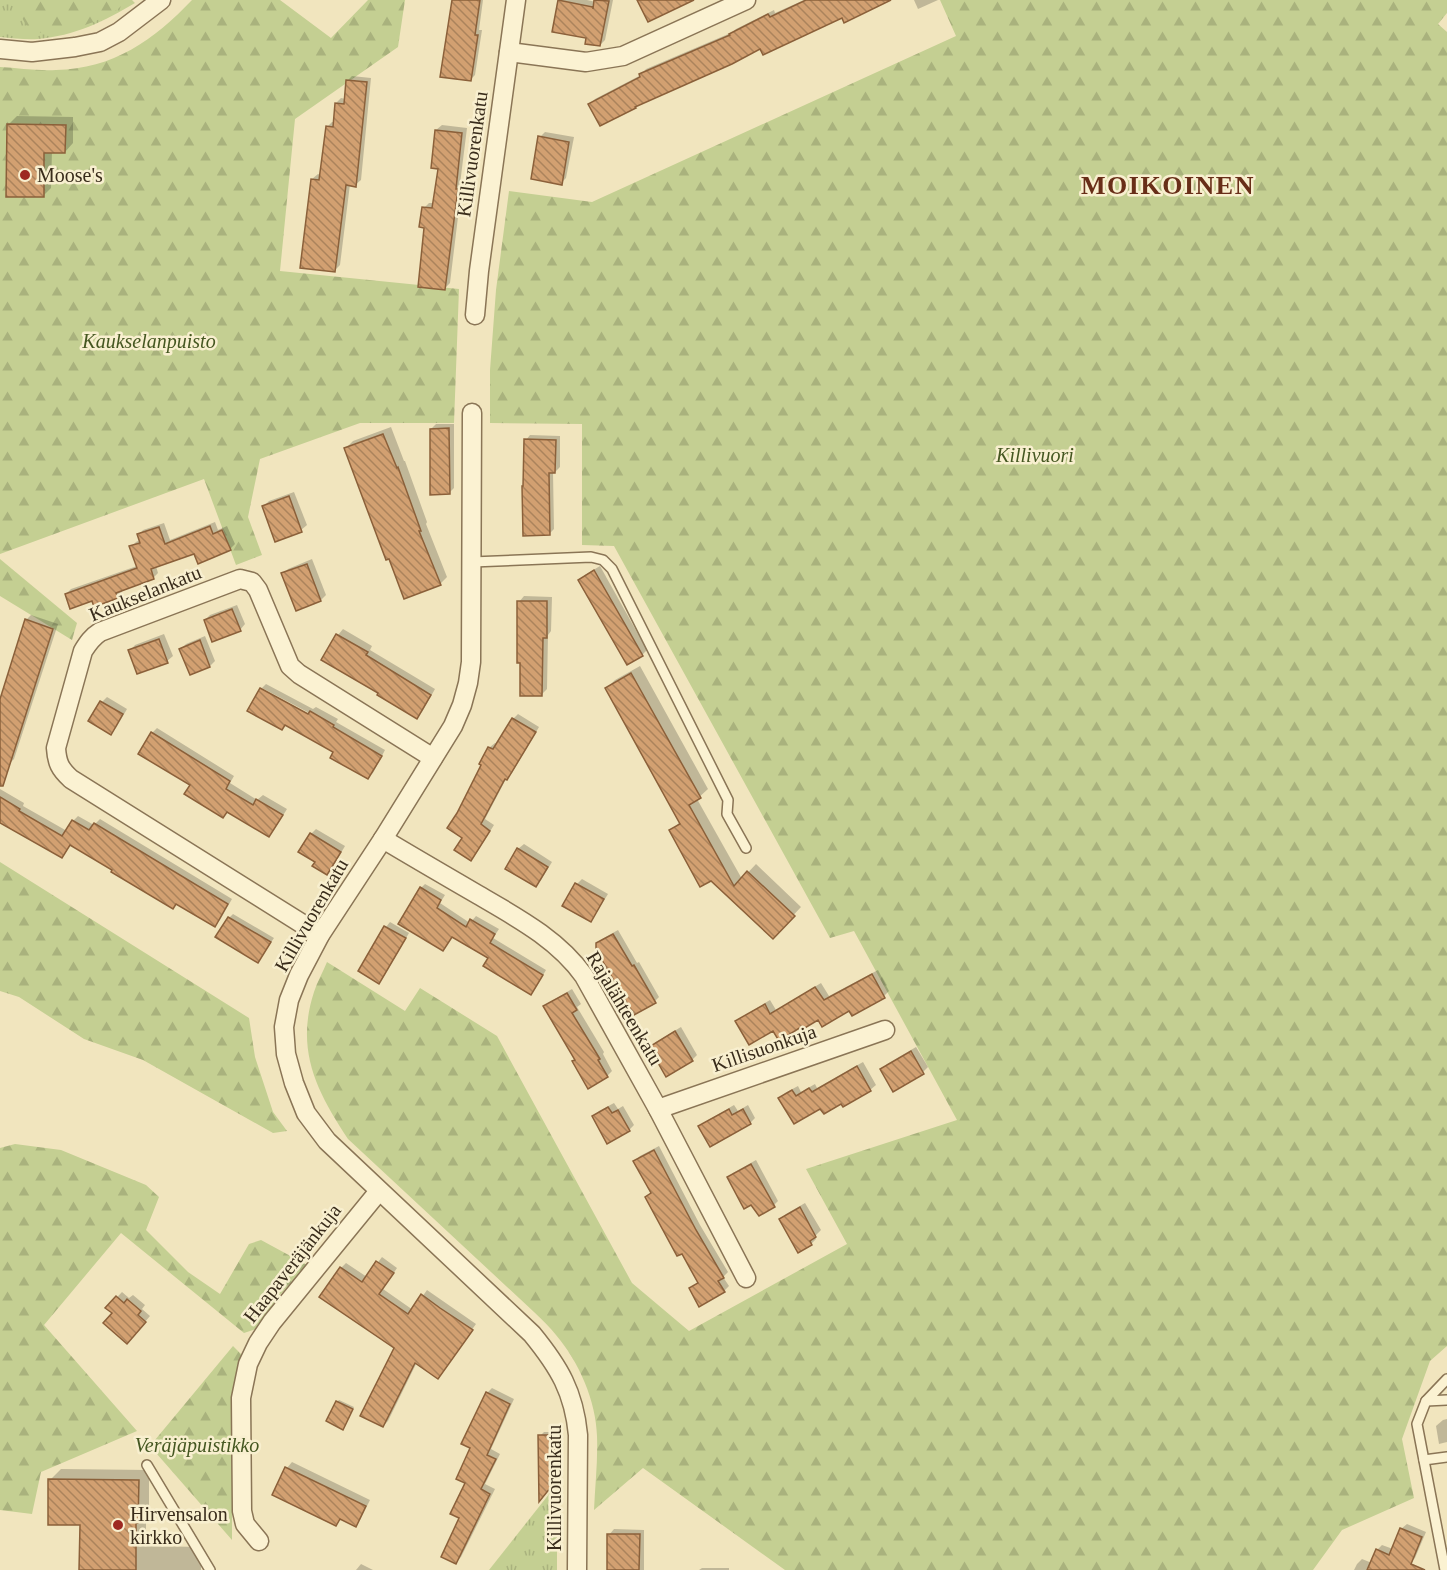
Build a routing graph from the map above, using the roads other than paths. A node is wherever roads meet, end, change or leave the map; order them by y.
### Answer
1 (161, 0) edge
2 (516, 0) edge
3 (746, 0) edge
4 (0, 49) edge
5 (509, 52) junction
6 (475, 315) dead end
7 (472, 413) dead end
8 (472, 562) junction
9 (433, 759) junction
10 (383, 839) junction
11 (746, 848) dead end
12 (320, 935) junction
13 (885, 1030) dead end
14 (658, 1109) junction
15 (379, 1191) junction
16 (746, 1278) dead end
17 (1447, 1379) edge
18 (1447, 1400) edge
19 (1426, 1401) junction
20 (1447, 1457) edge
21 (1424, 1460) junction
22 (147, 1466) dead end
23 (259, 1541) dead end
24 (210, 1570) edge
25 (577, 1570) edge
26 (1445, 1570) edge

1 - 4 street
2 - 5 street, Killivuorenkatu
3 - 5 street
5 - 6 street, Killivuorenkatu
7 - 8 street, Killivuorenkatu
8 - 9 street, Killivuorenkatu
8 - 11 lane
9 - 10 street, Killivuorenkatu
9 - 12 street, Kaukselankatu
10 - 12 street, Killivuorenkatu
10 - 14 street, Rajalähteenkatu
12 - 15 street, Killivuorenkatu
13 - 14 street, Killisuonkuja
14 - 16 street, Rajalähteenkatu
15 - 23 street, Haapaveräjänkuja
15 - 25 street, Killivuorenkatu
17 - 19 lane
18 - 19 lane
19 - 21 lane
20 - 21 lane
21 - 26 lane
22 - 24 lane

